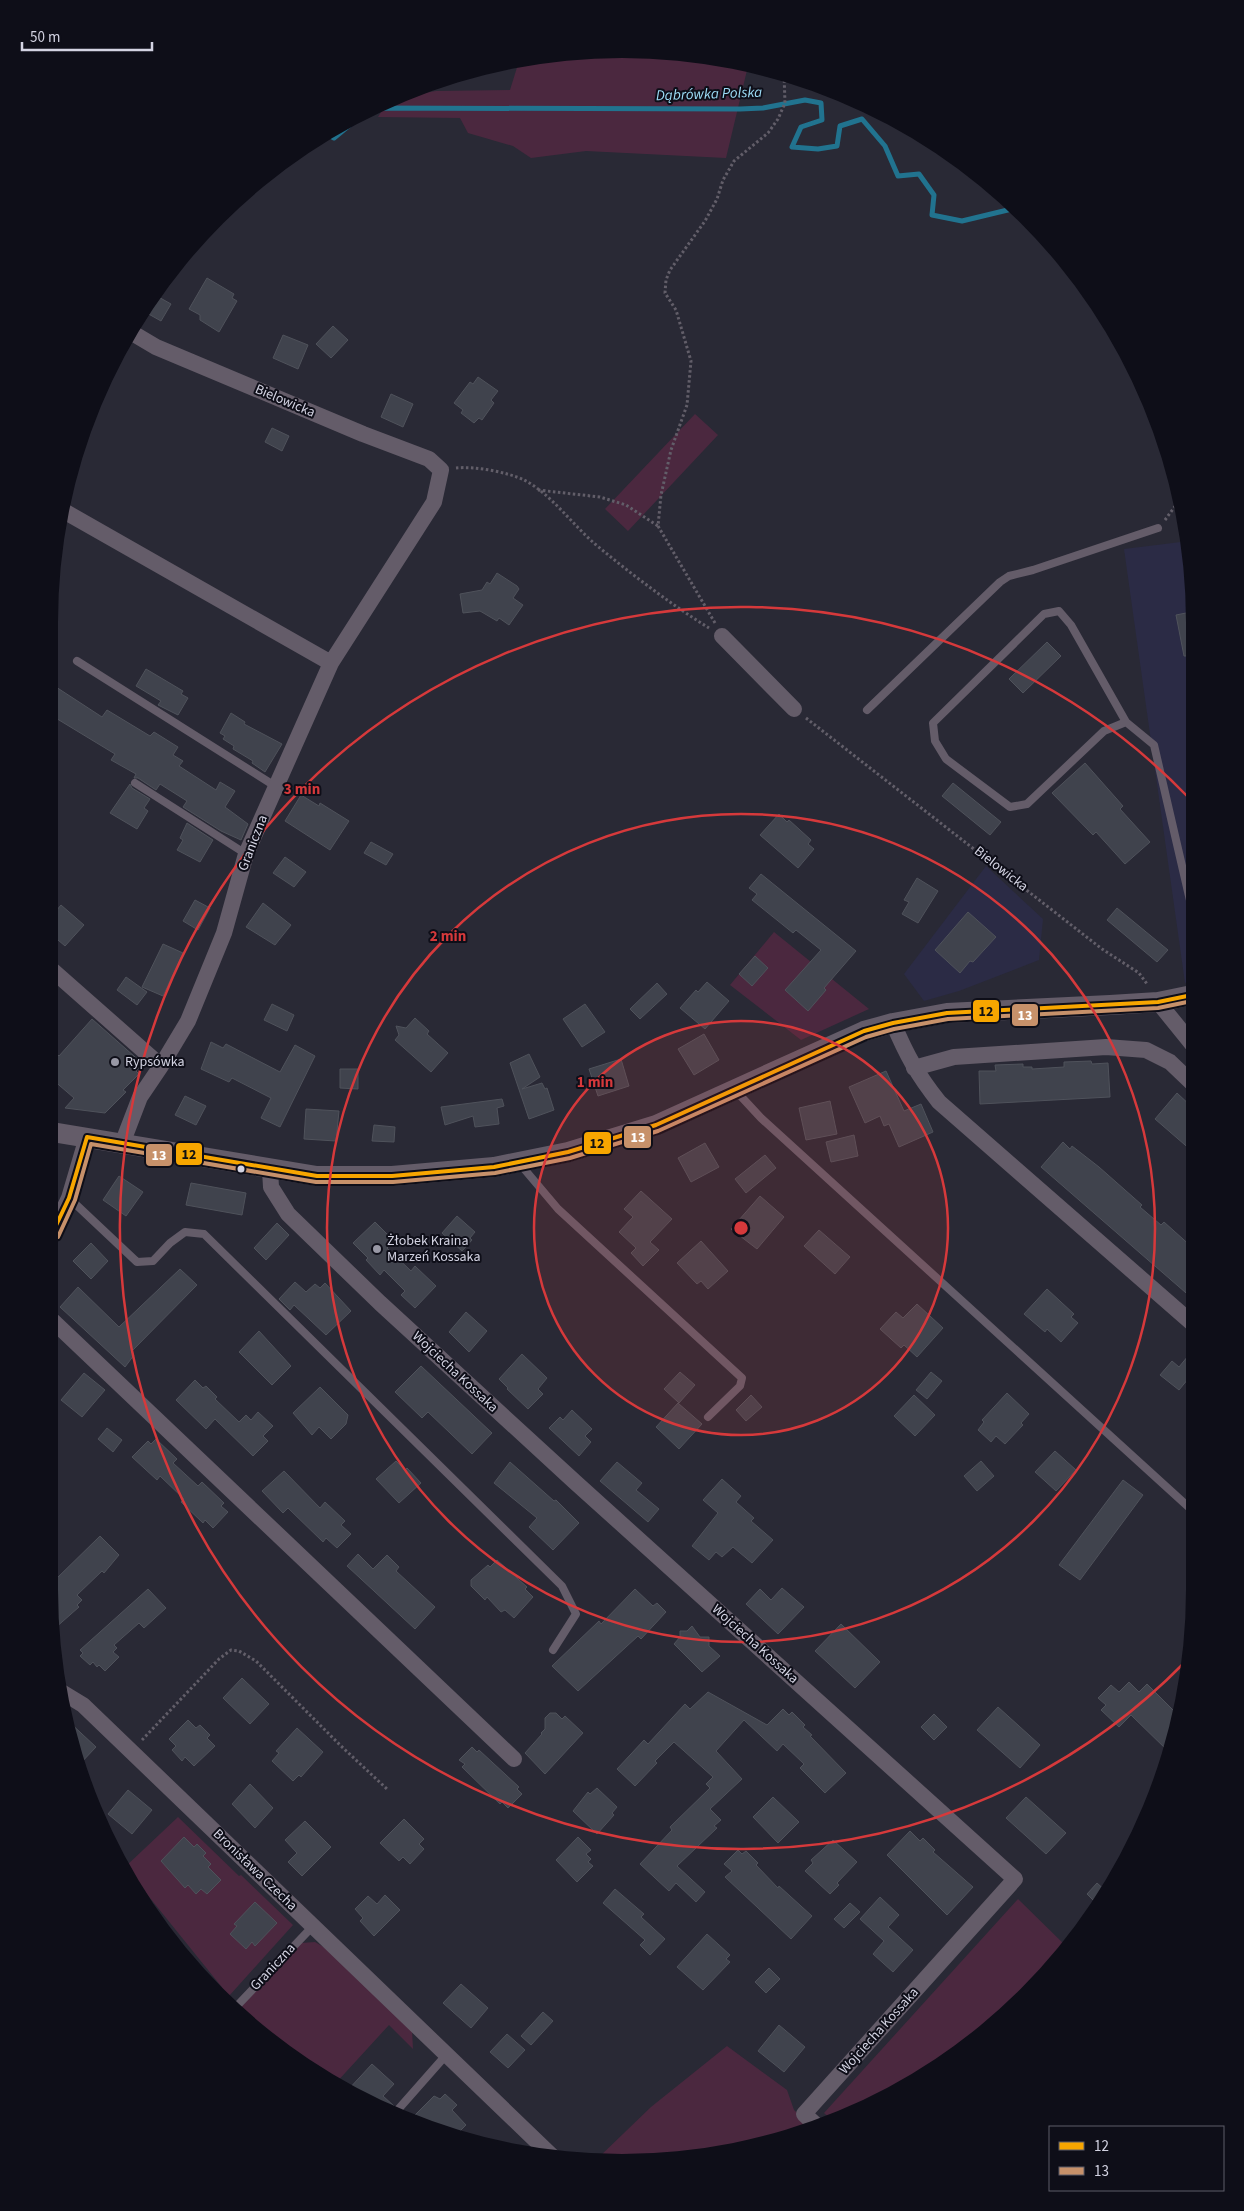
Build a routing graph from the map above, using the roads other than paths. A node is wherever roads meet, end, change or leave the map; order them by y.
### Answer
1 (136, 335) edge
2 (441, 470) joint
3 (68, 513) edge
4 (1158, 528) road end
5 (722, 636) road end
6 (77, 661) dead end
7 (331, 662) junction
8 (794, 709) road end
9 (867, 710) dead end
10 (1126, 722) junction
11 (135, 784) dead end
12 (275, 786) junction
13 (246, 854) junction
14 (1186, 883) edge
15 (57, 974) edge
16 (1186, 996) edge
17 (1158, 1002) junction
18 (893, 1023) junction
19 (1186, 1037) edge
20 (161, 1066) junction
21 (914, 1068) junction
22 (1186, 1077) edge
23 (735, 1090) junction
24 (57, 1133) edge
25 (87, 1138) junction
26 (122, 1144) junction
27 (519, 1163) junction
28 (270, 1170) junction
29 (69, 1198) junction
30 (57, 1223) edge
31 (1186, 1318) edge
32 (57, 1326) edge
33 (708, 1417) dead end
34 (1186, 1505) edge
35 (553, 1650) dead end
36 (67, 1696) edge
37 (514, 1759) dead end
38 (313, 1926) junction
39 (239, 2003) edge
40 (447, 2054) junction
41 (399, 2108) edge
42 (811, 2121) edge
43 (544, 2148) edge

1 - 2 street, Bielowicka
2 - 7 street, Graniczna
3 - 7 street
4 - 9 lane
5 - 8 street
6 - 12 lane
7 - 12 street, Graniczna
10 - 10 lane
10 - 14 lane
11 - 13 lane
12 - 13 street, Graniczna
13 - 20 street, Graniczna
15 - 20 street
16 - 17 street
17 - 18 street
17 - 19 street
18 - 21 street
18 - 23 street
20 - 26 street, Graniczna
21 - 22 street
21 - 31 street
23 - 27 street
23 - 34 lane
24 - 25 street
25 - 26 street
25 - 29 street
26 - 28 street
27 - 28 street
27 - 33 lane
28 - 42 street, Wojciecha Kossaka
29 - 30 street
29 - 35 lane
32 - 37 street
36 - 38 street, Bronisława Czecha
38 - 39 lane, Graniczna
38 - 40 street, Bronisława Czecha
40 - 41 lane
40 - 43 street, Bronisława Czecha

